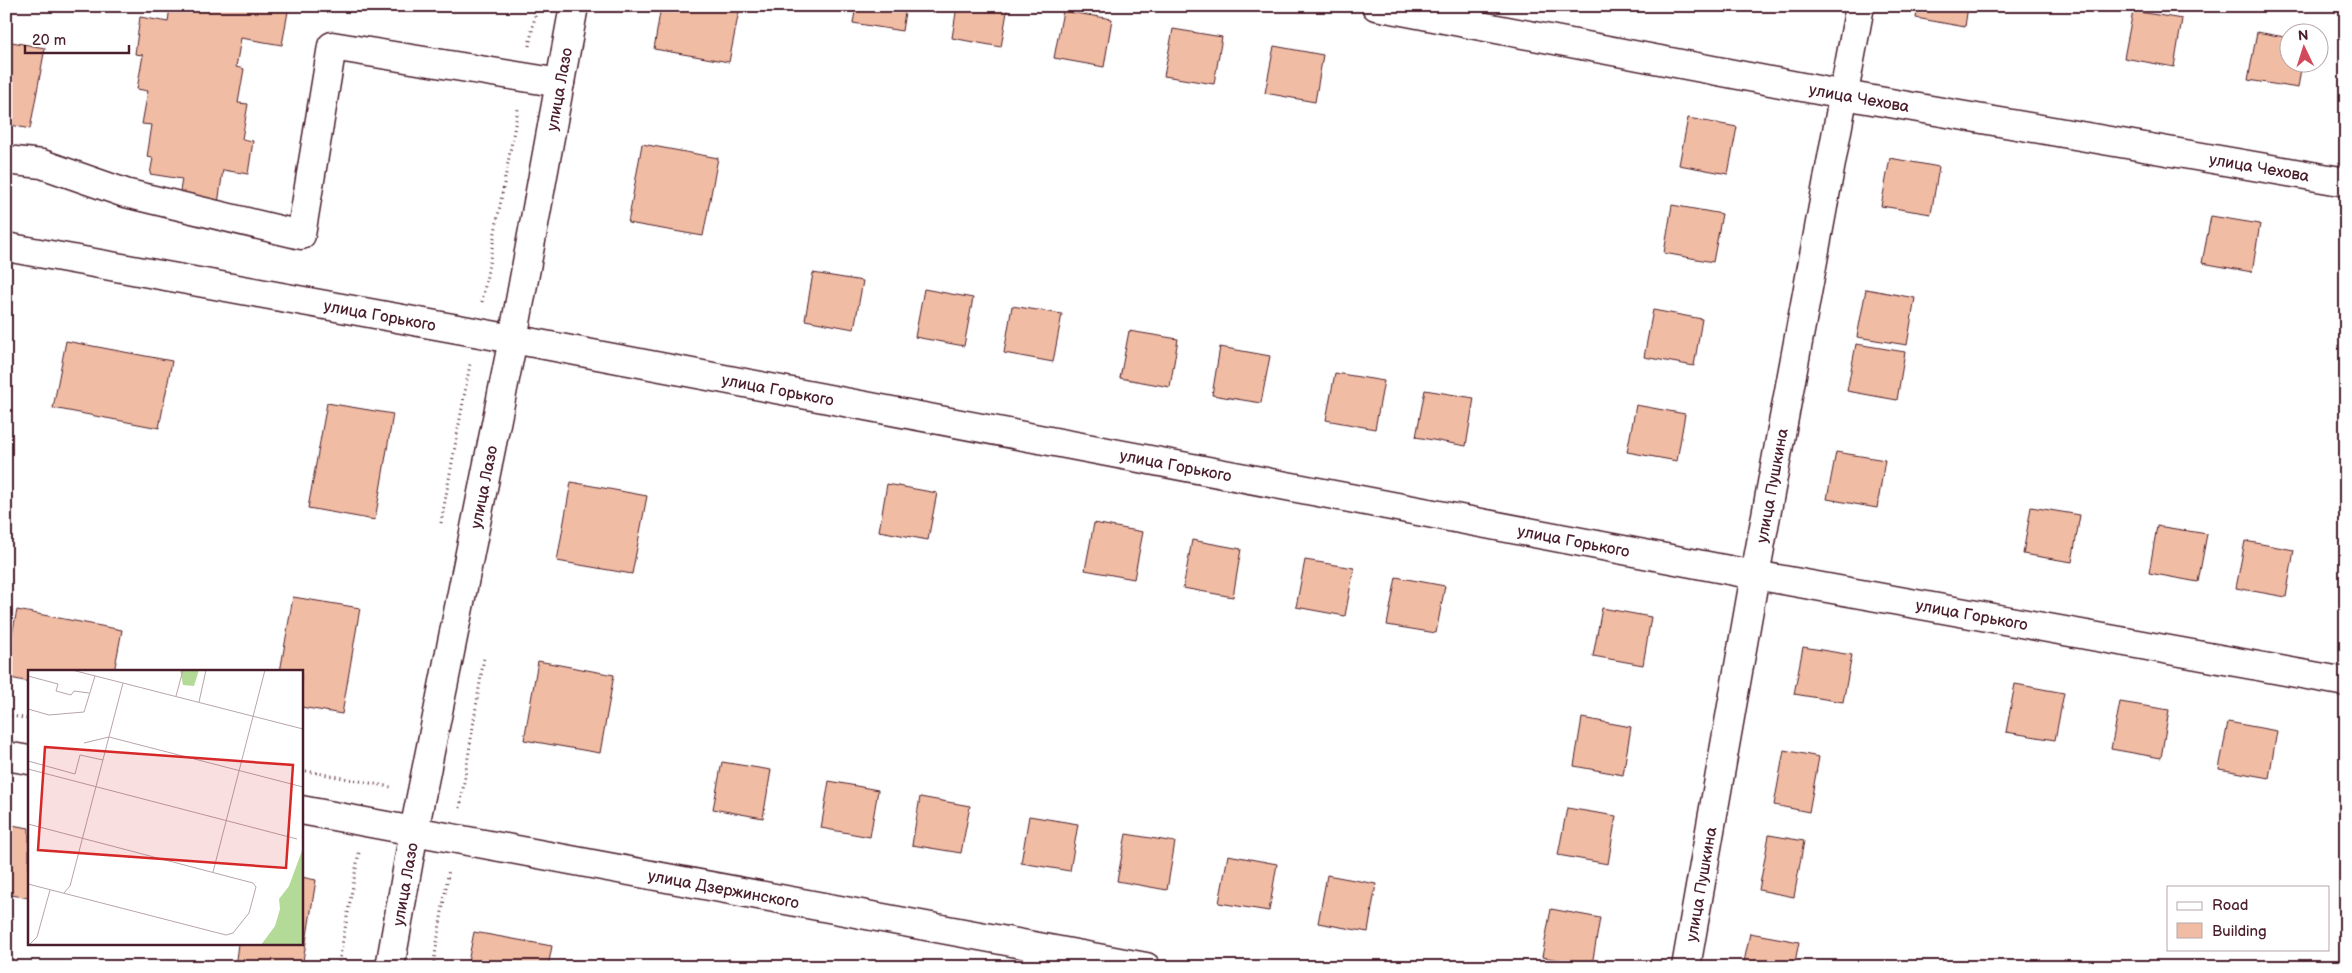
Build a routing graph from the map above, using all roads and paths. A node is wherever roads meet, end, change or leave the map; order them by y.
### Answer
1 (536, 6) edge
2 (574, 6) edge
3 (1376, 6) edge
4 (1860, 6) edge
5 (523, 78) junction
6 (560, 83) junction
7 (1844, 95) junction
8 (6, 160) edge
9 (2346, 182) edge
10 (6, 246) edge
11 (476, 332) junction
12 (513, 339) junction
13 (440, 526) dead end
14 (1755, 575) junction
15 (2346, 682) edge
16 (6, 715) edge
17 (28, 719) edge
18 (6, 756) edge
19 (28, 760) edge
20 (302, 770) edge
21 (394, 777) dead end
22 (392, 787) junction
23 (302, 810) edge
24 (364, 822) junction
25 (414, 831) junction
26 (338, 967) edge
27 (390, 967) edge
28 (1146, 967) edge
29 (1686, 967) edge

1 - 5 path
2 - 6 street, улица Лазо
3 - 7 street, улица Чехова
4 - 7 street, улица Пушкина
5 - 6 street
5 - 8 street
5 - 11 path
6 - 12 street, улица Лазо
7 - 9 street, улица Чехова
7 - 14 street, улица Пушкина
10 - 11 street, улица Горького
11 - 12 street, улица Горького
11 - 13 path
12 - 14 street, улица Горького
12 - 25 street, улица Лазо
14 - 15 street, улица Горького
14 - 29 street, улица Пушкина
16 - 17 path
18 - 19 street
20 - 22 path
21 - 22 path
22 - 24 path
23 - 24 street, улица Дзержинского
24 - 25 street, улица Дзержинского
24 - 26 path
25 - 27 street, улица Лазо
25 - 28 street, улица Дзержинского

